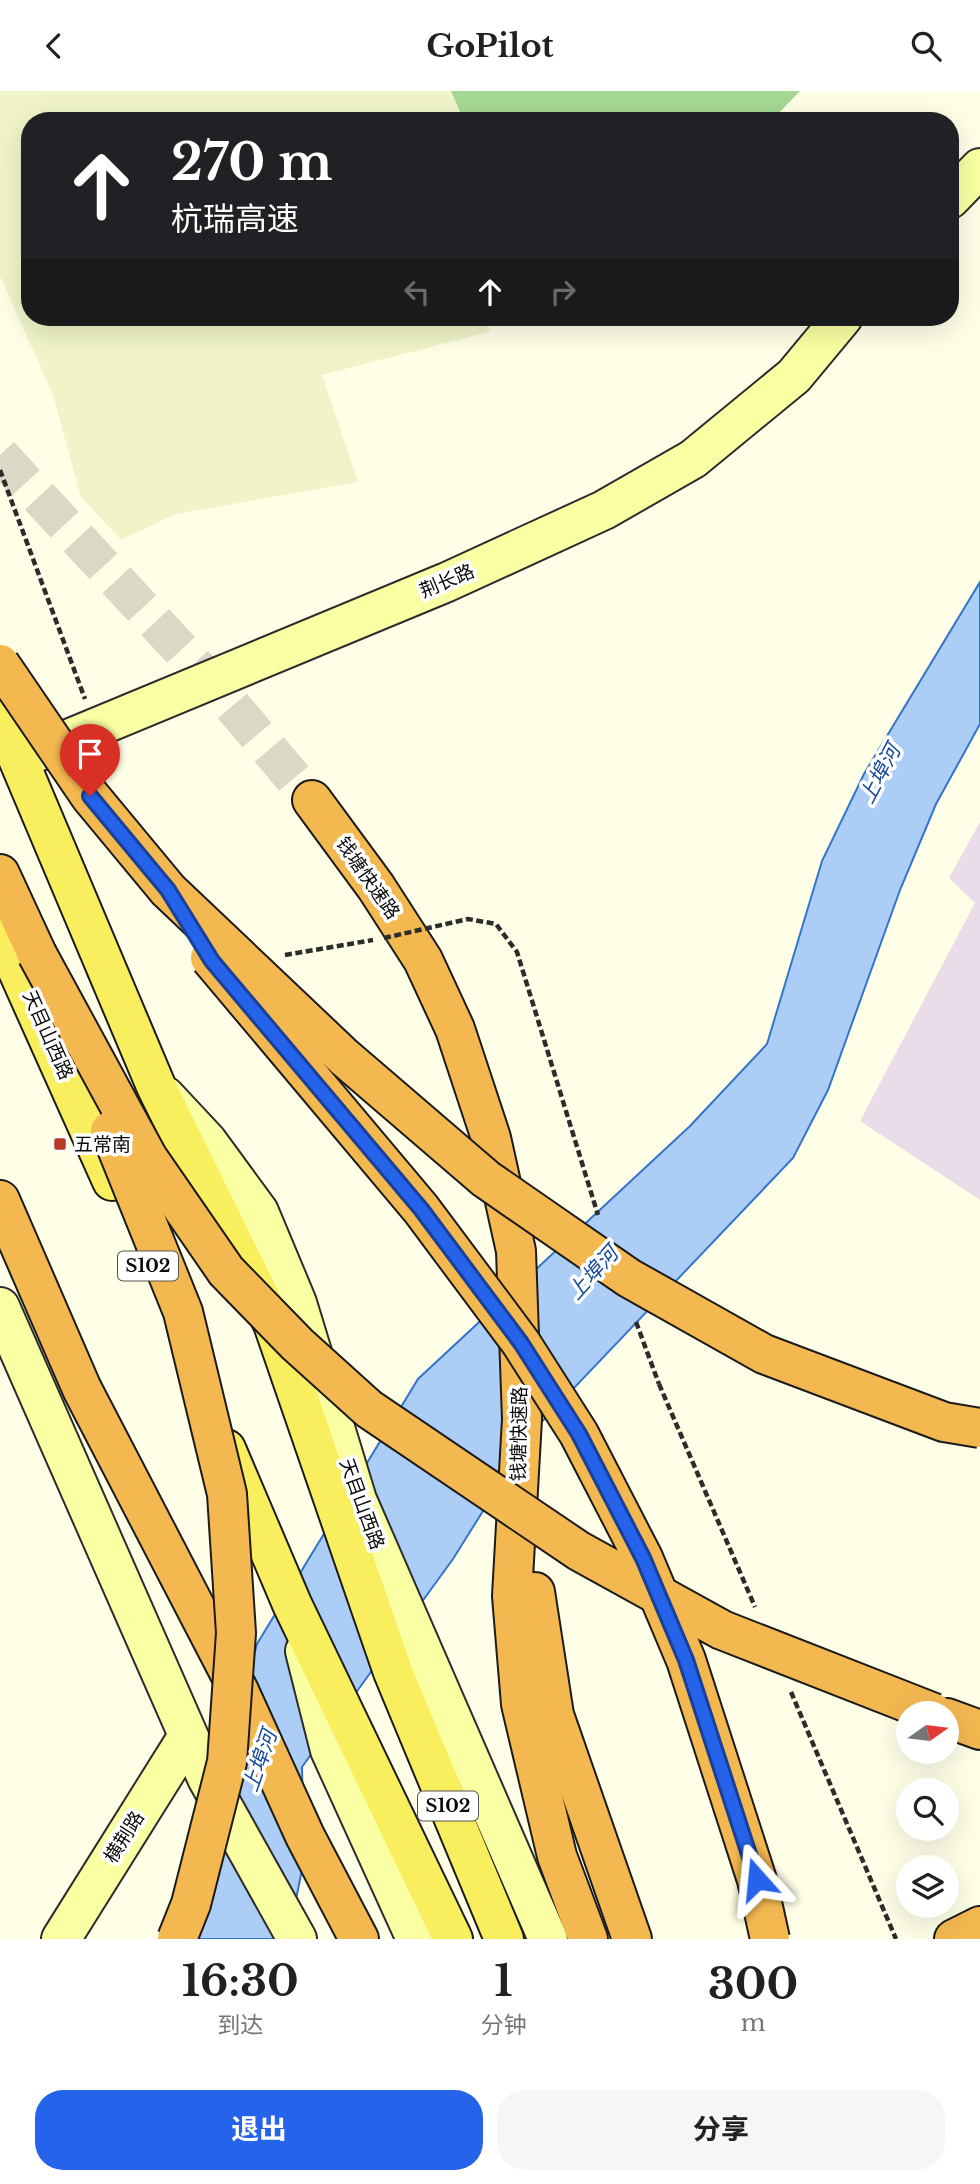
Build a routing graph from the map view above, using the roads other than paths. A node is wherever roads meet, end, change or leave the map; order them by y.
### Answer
1 (980, 168) edge
2 (959, 190) edge
3 (836, 326) edge
4 (0, 664) edge
5 (0, 716) edge
6 (10, 761) edge
7 (312, 800) tunnel mouth
8 (0, 874) edge
9 (168, 890) junction
10 (0, 931) edge
11 (37, 954) junction
12 (0, 1200) edge
13 (0, 1307) edge
14 (980, 1428) edge
15 (519, 1488) junction
16 (343, 1495) junction
17 (903, 1701) edge
18 (959, 1722) edge
19 (980, 1730) edge
20 (339, 1734) junction
21 (188, 1736) junction
22 (980, 1926) edge
23 (61, 1939) edge
24 (177, 1939) edge
25 (297, 1939) edge
26 (359, 1939) edge
27 (416, 1939) edge
28 (453, 1939) edge
29 (504, 1939) edge
30 (548, 1939) edge
31 (588, 1939) edge
32 (632, 1939) edge
33 (770, 1939) edge
34 (954, 1939) edge

1 - 2 main road
3 - 6 main road, 荆长路
4 - 9 highway, bridge
5 - 6 main road, 天目山西路 / S102
6 - 16 main road, 天目山西路 / S102
7 - 15 highway, 钱塘快速路, bridge
8 - 11 highway
9 - 14 highway, bridge
9 - 33 highway, bridge
10 - 20 main road, 天目山西路 / S102
11 - 17 highway, bridge
11 - 24 highway, bridge
12 - 26 highway
13 - 21 main road
15 - 31 highway, 钱塘快速路
15 - 32 highway
16 - 29 main road, 天目山西路 / S102
16 - 30 main road, 天目山西路
18 - 19 highway
20 - 27 main road, 天目山西路
20 - 28 main road, 天目山西路 / S102
21 - 23 main road, 横荆路
21 - 25 main road
22 - 34 highway

